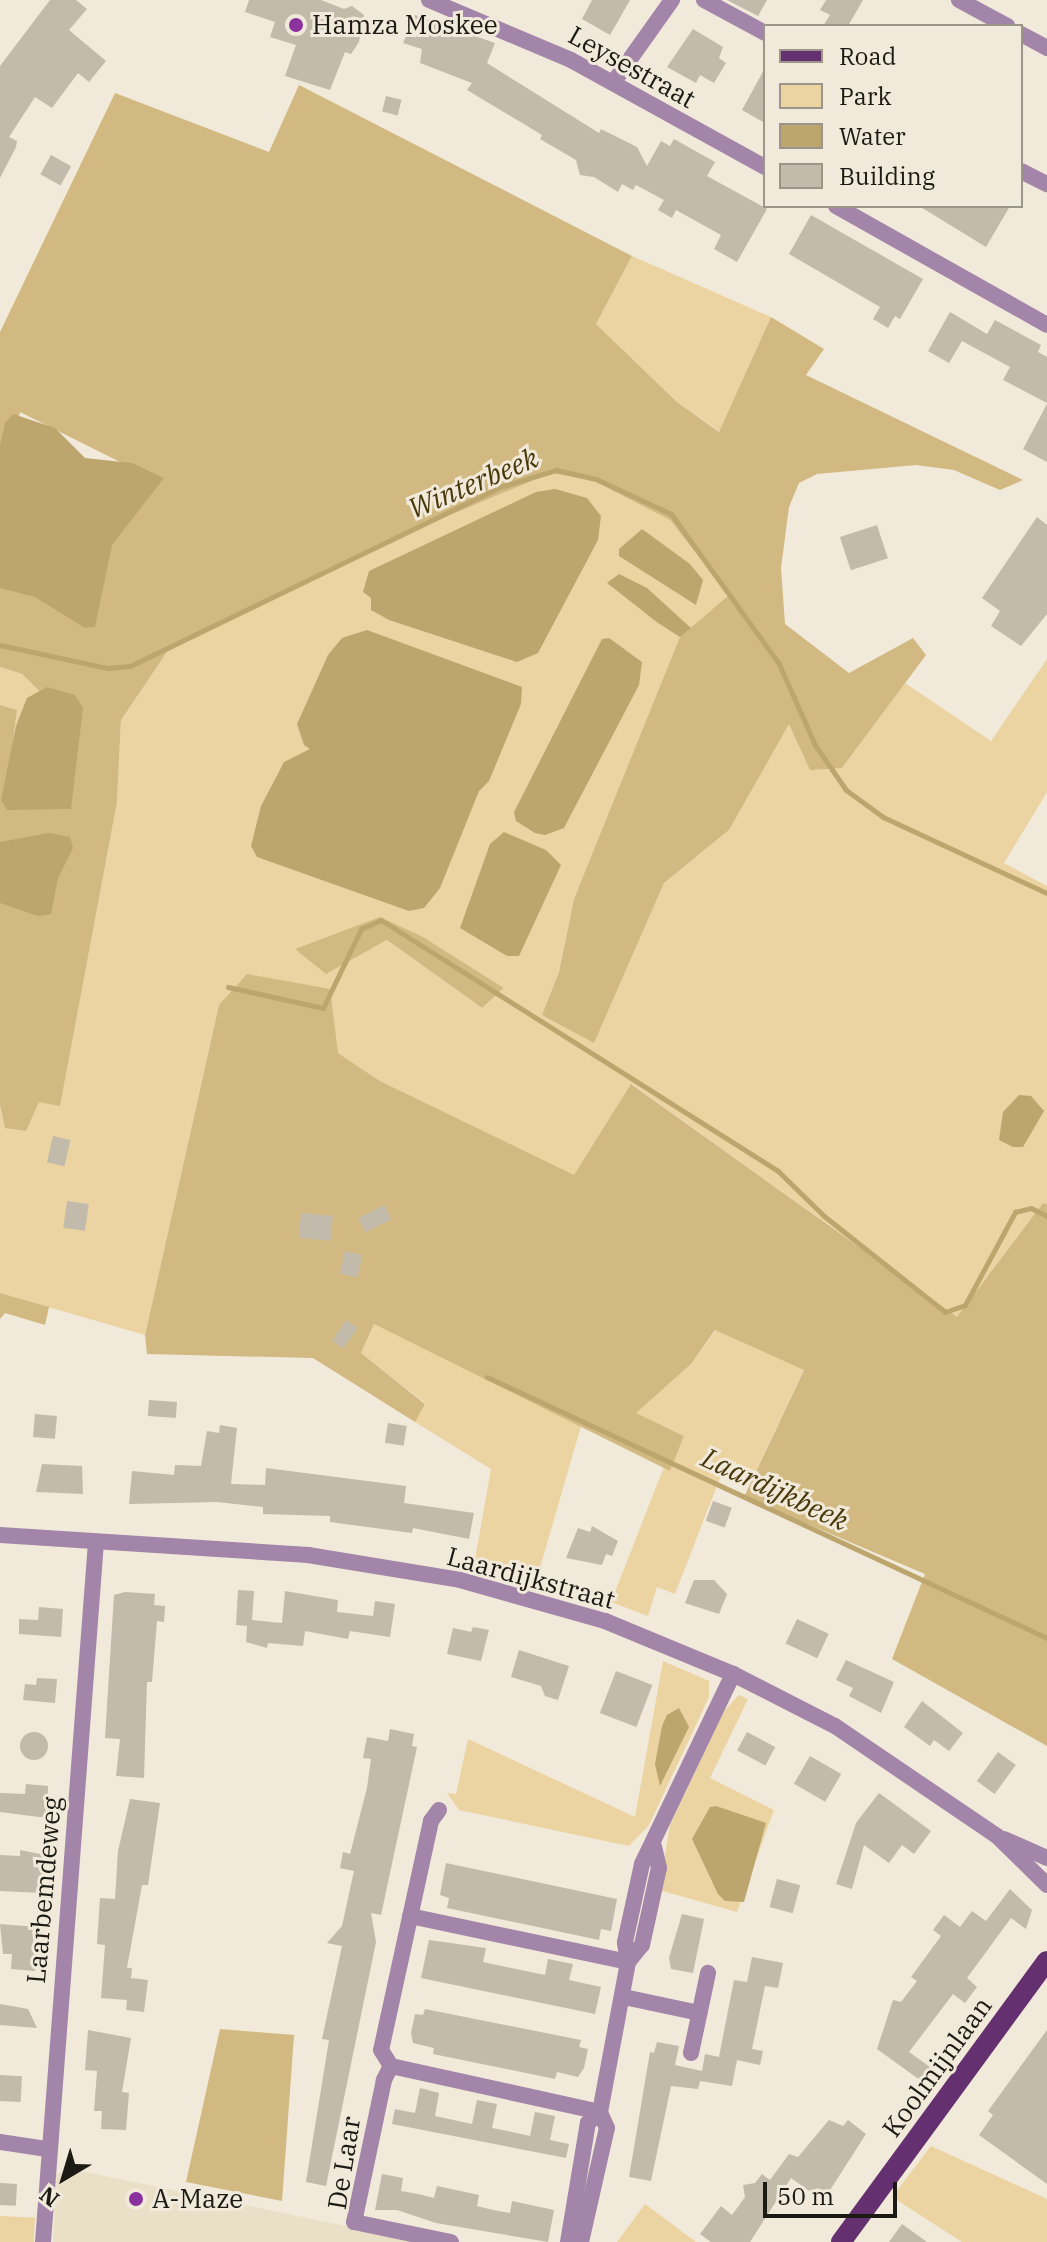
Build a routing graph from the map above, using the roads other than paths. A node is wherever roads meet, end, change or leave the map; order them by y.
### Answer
1 (429, 0) edge
2 (672, 0) edge
3 (704, 0) edge
4 (959, 0) edge
5 (1003, 24) edge
6 (763, 32) edge
7 (1023, 35) edge
8 (1047, 48) edge
9 (613, 83) junction
10 (763, 166) edge
11 (1023, 172) edge
12 (1047, 184) edge
13 (840, 208) edge
14 (1047, 325) edge
15 (0, 1535) edge
16 (96, 1542) junction
17 (733, 1674) junction
18 (439, 1810) dead end
19 (997, 1836) junction
20 (1047, 1858) edge
21 (1047, 1885) edge
22 (410, 1916) junction
23 (1047, 1961) edge
24 (628, 1962) junction
25 (708, 1973) dead end
26 (624, 1997) junction
27 (699, 2013) junction
28 (691, 2053) dead end
29 (391, 2066) junction
30 (600, 2112) junction
31 (0, 2142) edge
32 (47, 2149) junction
33 (43, 2242) edge
34 (451, 2242) edge
35 (568, 2242) edge
36 (581, 2242) edge
37 (841, 2242) edge

1 - 9 street, Leysestraat
2 - 9 street
3 - 6 street
4 - 5 street
7 - 8 street
9 - 10 street, Leysestraat
11 - 12 street
13 - 14 street
15 - 16 street, Laardijkstraat
16 - 17 street, Laardijkstraat
16 - 32 street, Laarbemdeweg
17 - 19 street, Laardijkstraat
17 - 24 street
18 - 22 street, De Laar
19 - 20 street, Laardijkstraat
19 - 21 street, Laardijkstraat
22 - 24 street
22 - 29 street, De Laar
23 - 37 main road, Koolmijnlaan
24 - 26 street
25 - 27 street
26 - 27 street
26 - 30 street
27 - 28 street
29 - 30 street
29 - 34 street, De Laar
30 - 35 street
30 - 36 street
31 - 32 street
32 - 33 street, Laarbemdeweg

